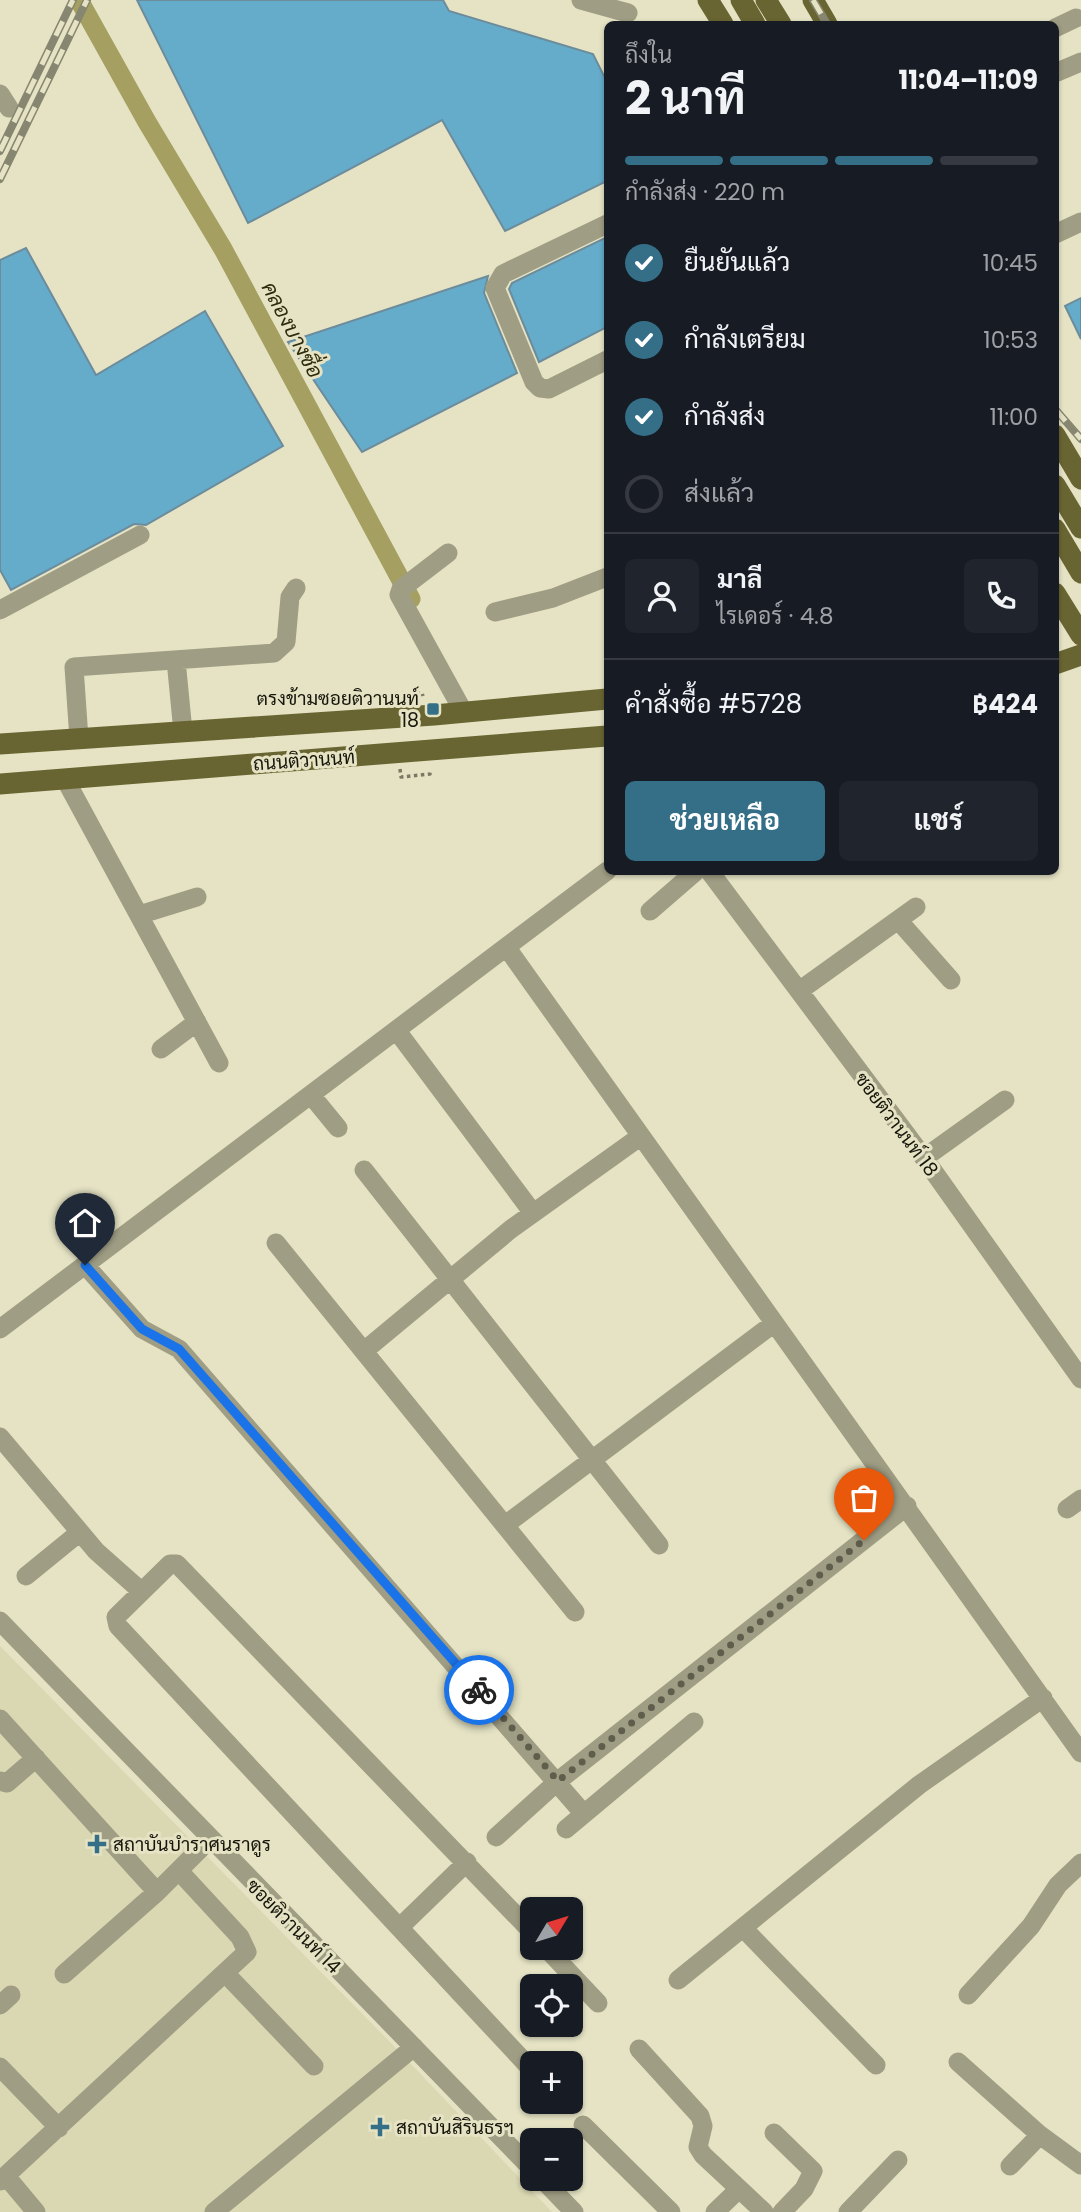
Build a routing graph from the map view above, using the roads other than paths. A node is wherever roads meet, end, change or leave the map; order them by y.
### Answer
1 (581, 0) edge
2 (708, 0) edge
3 (741, 0) edge
4 (766, 0) edge
5 (813, 0) edge
6 (630, 12) edge
7 (1076, 18) dead end
8 (721, 21) edge
9 (753, 21) edge
10 (779, 21) edge
11 (825, 21) edge
12 (1059, 26) edge
13 (1081, 62) edge
14 (1059, 71) edge
15 (1081, 222) edge
16 (604, 225) edge
17 (1059, 232) edge
18 (604, 362) edge
19 (1059, 434) edge
20 (1059, 442) edge
21 (1081, 461) edge
22 (1081, 479) edge
23 (1059, 492) edge
24 (1059, 512) edge
25 (1081, 528) edge
26 (140, 535) dead end
27 (1059, 537) edge
28 (1081, 548) edge
29 (448, 553) dead end
30 (1081, 573) edge
31 (604, 577) edge
32 (296, 588) dead end
33 (1059, 600) edge
34 (2, 605) edge
35 (495, 612) dead end
36 (1069, 617) edge
37 (1081, 635) edge
38 (1081, 655) edge
39 (176, 660) junction
40 (1059, 663) edge
41 (604, 699) edge
42 (463, 711) junction
43 (183, 732) junction
44 (604, 736) edge
45 (79, 739) junction
46 (0, 744) edge
47 (65, 779) junction
48 (0, 784) edge
49 (604, 873) edge
50 (692, 875) edge
51 (712, 875) edge
52 (197, 897) dead end
53 (916, 907) dead end
54 (650, 911) dead end
55 (139, 915) junction
56 (898, 920) junction
57 (507, 948) junction
58 (951, 980) dead end
59 (799, 991) junction
60 (197, 1022) junction
61 (397, 1031) junction
62 (161, 1049) dead end
63 (219, 1063) dead end
64 (311, 1095) junction
65 (1005, 1100) dead end
66 (338, 1128) dead end
67 (641, 1136) junction
68 (923, 1158) junction
69 (364, 1170) dead end
70 (533, 1213) junction
71 (276, 1244) dead end
72 (85, 1265) junction
73 (450, 1279) junction
74 (773, 1324) junction
75 (0, 1329) edge
76 (364, 1351) junction
77 (1081, 1379) edge
78 (0, 1437) edge
79 (592, 1459) junction
80 (907, 1506) junction
81 (505, 1525) junction
82 (80, 1532) junction
83 (659, 1545) dead end
84 (26, 1576) dead end
85 (141, 1591) junction
86 (575, 1612) dead end
87 (0, 1621) edge
88 (1043, 1698) junction
89 (0, 1719) edge
90 (694, 1722) dead end
91 (1081, 1753) edge
92 (36, 1758) junction
93 (0, 1781) edge
94 (558, 1781) junction
95 (584, 1814) junction
96 (566, 1829) dead end
97 (496, 1837) dead end
98 (209, 1840) junction
99 (467, 1862) junction
100 (1081, 1863) edge
101 (180, 1872) junction
102 (157, 1892) junction
103 (520, 1919) edge
104 (400, 1927) junction
105 (744, 1928) junction
106 (557, 1960) edge
107 (64, 1974) dead end
108 (226, 1974) junction
109 (678, 1980) dead end
110 (968, 1995) dead end
111 (598, 2003) dead end
112 (414, 2047) junction
113 (639, 2049) dead end
114 (520, 2057) edge
115 (958, 2062) dead end
116 (876, 2065) dead end
117 (314, 2066) dead end
118 (0, 2067) edge
119 (583, 2125) dead end
120 (59, 2128) junction
121 (774, 2133) dead end
122 (1041, 2135) junction
123 (520, 2157) edge
124 (898, 2160) dead end
125 (1081, 2165) edge
126 (1010, 2166) dead end
127 (3, 2179) edge
128 (739, 2189) junction
129 (554, 2191) edge
130 (36, 2212) edge
131 (214, 2212) edge
132 (574, 2212) edge
133 (671, 2212) edge
134 (715, 2212) edge
135 (764, 2212) edge
136 (782, 2212) edge
137 (848, 2212) edge

1 - 6 street
2 - 8 main road
3 - 9 main road
4 - 10 main road
5 - 11 main road
7 - 12 street
13 - 14 street
15 - 17 street
16 - 18 street
19 - 21 main road
20 - 22 main road
23 - 25 main road
24 - 28 main road
26 - 34 street
27 - 30 main road
29 - 42 street
31 - 35 street
32 - 39 street
33 - 36 main road
36 - 37 main road
38 - 40 main road
39 - 43 street
39 - 45 street
41 - 42 main road, ถนนติวานนท์
42 - 43 main road, ถนนติวานนท์
43 - 45 main road, ถนนติวานนท์
44 - 47 main road, ถนนติวานนท์
45 - 46 main road, ถนนติวานนท์
47 - 48 main road, ถนนติวานนท์
47 - 55 street
49 - 57 street
50 - 54 street
51 - 59 street, ซอยติวานนท์ 18
52 - 55 street
53 - 56 street
55 - 60 street
56 - 58 street
56 - 59 street
57 - 61 street
57 - 67 street
59 - 68 street, ซอยติวานนท์ 18
60 - 62 street
60 - 63 street
61 - 64 street
61 - 70 street
64 - 66 street
64 - 72 street
65 - 68 street
67 - 70 street
67 - 74 street
68 - 77 street, ซอยติวานนท์ 18
69 - 73 street
70 - 73 street
71 - 76 street
72 - 75 street
72 - 94 street
73 - 76 street
73 - 79 street
74 - 79 street
74 - 80 street
76 - 81 street
78 - 82 street
79 - 81 street
79 - 83 street
80 - 88 street
80 - 94 street
81 - 86 street
82 - 84 street
82 - 85 street
85 - 99 street
85 - 104 street
87 - 98 street, ซอยติวานนท์ 14
88 - 91 street
88 - 105 street
89 - 92 street
90 - 95 street
92 - 93 street
92 - 102 street
94 - 95 street
94 - 97 street
95 - 96 street
98 - 101 street
98 - 112 street, ซอยติวานนท์ 14
99 - 103 street
99 - 104 street
100 - 110 street
101 - 102 street
101 - 108 street
102 - 107 street
104 - 114 street
105 - 109 street
105 - 116 street
106 - 111 street
108 - 117 street
108 - 120 street
112 - 123 street, ซอยติวานนท์ 14
112 - 131 street
113 - 128 street
115 - 122 street
118 - 120 street
119 - 133 street
120 - 127 street
121 - 136 street
122 - 125 street
122 - 126 street
124 - 137 street
127 - 130 street
128 - 134 street
128 - 135 street
129 - 132 street

